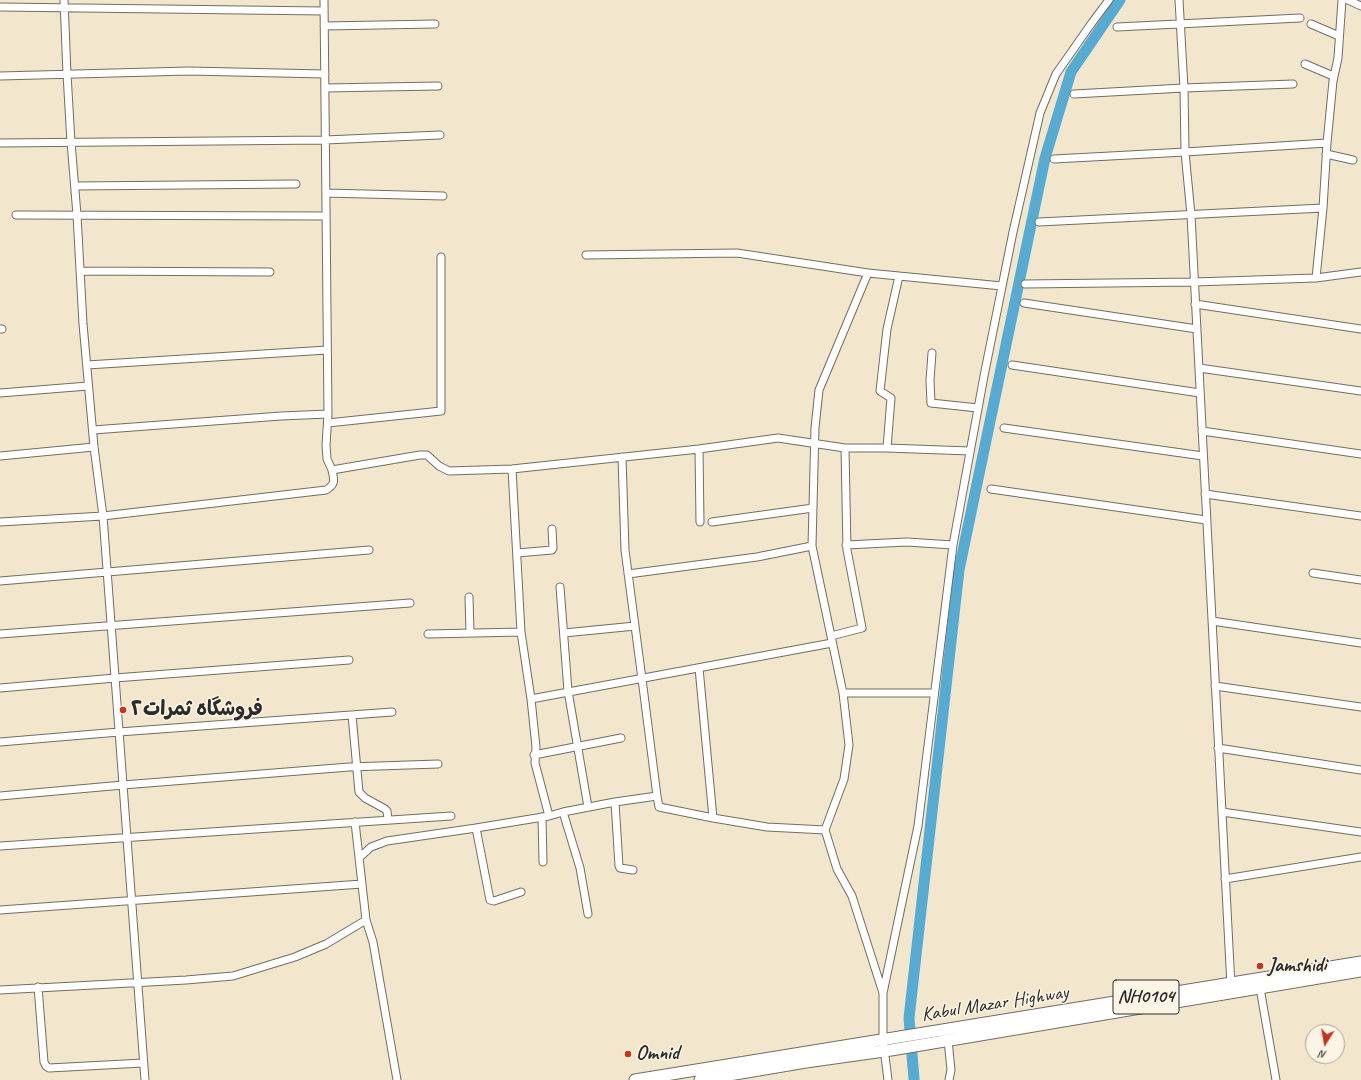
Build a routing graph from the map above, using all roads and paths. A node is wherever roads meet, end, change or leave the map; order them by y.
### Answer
1 (64, 0) edge
2 (324, 0) edge
3 (1109, 0) edge
4 (1179, 0) edge
5 (1342, 0) edge
6 (1348, 0) edge
7 (1361, 6) edge
8 (0, 7) edge
9 (65, 9) junction
10 (324, 11) junction
11 (1300, 18) dead end
12 (1181, 23) junction
13 (435, 24) dead end
14 (1311, 24) dead end
15 (324, 26) junction
16 (1117, 27) dead end
17 (1339, 36) junction
18 (1305, 64) dead end
19 (67, 74) junction
20 (325, 74) junction
21 (0, 76) edge
22 (1334, 76) junction
23 (1293, 84) dead end
24 (438, 86) dead end
25 (325, 88) junction
26 (1184, 88) junction
27 (1074, 94) dead end
28 (440, 135) dead end
29 (326, 140) junction
30 (71, 142) junction
31 (0, 143) edge
32 (1327, 143) junction
33 (1185, 152) junction
34 (1326, 154) junction
35 (1054, 159) dead end
36 (1353, 160) dead end
37 (296, 184) dead end
38 (74, 186) junction
39 (326, 193) junction
40 (443, 196) dead end
41 (1323, 208) junction
42 (16, 215) dead end
43 (77, 215) junction
44 (1191, 215) junction
45 (326, 216) junction
46 (1039, 222) dead end
47 (586, 255) dead end
48 (441, 257) dead end
49 (80, 271) junction
50 (270, 272) dead end
51 (1361, 272) edge
52 (868, 273) junction
53 (899, 276) junction
54 (1316, 278) junction
55 (1194, 282) junction
56 (1025, 284) dead end
57 (1002, 286) junction
58 (1024, 303) dead end
59 (1196, 304) junction
60 (1197, 329) junction
61 (1361, 329) edge
62 (327, 350) junction
63 (932, 353) dead end
64 (87, 365) junction
65 (1012, 365) dead end
66 (1199, 368) junction
67 (88, 386) junction
68 (1361, 391) edge
69 (0, 393) edge
70 (1200, 393) junction
71 (978, 408) junction
72 (328, 414) junction
73 (328, 423) junction
74 (1004, 428) dead end
75 (93, 430) junction
76 (1202, 432) junction
77 (815, 444) junction
78 (94, 447) junction
79 (846, 448) junction
80 (887, 448) junction
81 (698, 449) junction
82 (970, 451) junction
83 (1361, 454) edge
84 (0, 456) edge
85 (1203, 456) junction
86 (622, 457) junction
87 (512, 468) junction
88 (332, 470) junction
89 (991, 488) dead end
90 (1205, 494) junction
91 (813, 508) junction
92 (103, 516) junction
93 (1361, 516) edge
94 (1206, 520) junction
95 (0, 522) edge
96 (700, 522) dead end
97 (712, 522) dead end
98 (552, 529) dead end
99 (846, 545) junction
100 (953, 545) junction
101 (812, 546) junction
102 (369, 550) dead end
103 (517, 553) junction
104 (107, 572) junction
105 (1313, 573) dead end
106 (628, 574) junction
107 (1361, 580) edge
108 (0, 582) edge
109 (560, 587) dead end
110 (469, 597) dead end
111 (410, 603) dead end
112 (1212, 621) junction
113 (111, 625) junction
114 (635, 626) junction
115 (521, 632) junction
116 (470, 633) junction
117 (564, 633) junction
118 (0, 634) edge
119 (428, 634) dead end
120 (831, 640) junction
121 (1361, 643) edge
122 (349, 660) dead end
123 (699, 668) junction
124 (115, 678) junction
125 (642, 679) junction
126 (1215, 686) junction
127 (0, 688) edge
128 (568, 691) junction
129 (934, 693) junction
130 (843, 694) junction
131 (531, 699) junction
132 (1361, 707) edge
133 (392, 712) dead end
134 (352, 715) junction
135 (119, 732) junction
136 (621, 738) dead end
137 (0, 742) edge
138 (576, 746) junction
139 (1218, 748) junction
140 (534, 755) junction
141 (438, 764) dead end
142 (356, 767) junction
143 (1361, 770) edge
144 (123, 785) junction
145 (0, 796) edge
146 (657, 796) junction
147 (615, 802) junction
148 (588, 807) junction
149 (563, 812) junction
150 (1222, 812) junction
151 (451, 816) dead end
152 (545, 816) junction
153 (713, 818) junction
154 (388, 820) junction
155 (355, 822) junction
156 (476, 828) junction
157 (826, 830) junction
158 (1361, 832) edge
159 (127, 838) junction
160 (0, 846) edge
161 (360, 857) junction
162 (1361, 857) edge
163 (543, 862) dead end
164 (632, 870) dead end
165 (1225, 879) junction
166 (362, 884) junction
167 (522, 892) dead end
168 (132, 900) junction
169 (0, 910) edge
170 (588, 914) dead end
171 (366, 920) junction
172 (1361, 962) edge
173 (1361, 971) edge
174 (138, 982) junction
175 (38, 987) junction
176 (1231, 988) junction
177 (1260, 988) junction
178 (0, 990) edge
179 (883, 993) junction
180 (932, 1037) junction
181 (886, 1039) junction
182 (948, 1040) junction
183 (888, 1051) junction
184 (143, 1062) junction
185 (145, 1080) edge
186 (397, 1080) edge
187 (635, 1080) edge
188 (700, 1080) edge
189 (888, 1080) edge
190 (949, 1080) edge
191 (1276, 1080) edge

1 - 9 street
2 - 10 street
3 - 57 street
4 - 12 street
5 - 17 street
6 - 7 street
8 - 9 street
9 - 10 street
9 - 19 street
10 - 15 street
11 - 12 street
12 - 16 street
12 - 26 street
13 - 15 street
14 - 17 street
15 - 20 street
17 - 22 street
18 - 22 street
19 - 20 street
19 - 21 street
19 - 30 street
20 - 25 street
22 - 32 street
23 - 26 street
24 - 25 street
25 - 29 street
26 - 27 street
26 - 33 street
28 - 29 street
29 - 30 street
29 - 39 street
30 - 31 street
30 - 38 street
32 - 33 street
32 - 34 street
33 - 35 street
33 - 44 street
34 - 36 street
34 - 41 street
37 - 38 street
38 - 43 street
39 - 40 street
39 - 45 street
41 - 44 street
41 - 54 street
42 - 43 street
43 - 45 street
43 - 49 street
44 - 46 street
44 - 55 street
45 - 62 street
47 - 52 street
48 - 73 street
49 - 50 street
49 - 64 street
51 - 54 street
52 - 53 street
52 - 77 street
53 - 57 street
53 - 80 street
54 - 55 street
55 - 56 street
55 - 59 street
57 - 71 street
58 - 60 street
59 - 60 street
59 - 61 street
60 - 66 street
62 - 64 street
62 - 72 street
63 - 71 street
64 - 67 street
65 - 70 street
66 - 68 street
66 - 70 street
67 - 69 street
67 - 75 street
70 - 76 street
71 - 82 street
72 - 73 street
72 - 75 street
73 - 88 street
74 - 85 street
75 - 78 street
76 - 83 street
76 - 85 street
77 - 79 street
77 - 81 street
77 - 91 street
78 - 84 street
78 - 92 street
79 - 80 street
79 - 99 street
80 - 82 street
81 - 86 street
81 - 96 street
82 - 100 street
85 - 90 street
86 - 87 street
86 - 106 street
87 - 88 street
87 - 103 street
88 - 92 street
89 - 94 street
90 - 93 street
90 - 94 street
91 - 97 street
91 - 101 street
92 - 95 street
92 - 104 street
94 - 112 street
98 - 103 street
99 - 100 street
99 - 120 street
100 - 129 street
101 - 106 street
101 - 120 street
102 - 104 street
103 - 115 street
104 - 108 street
104 - 113 street
105 - 107 street
106 - 114 street
109 - 117 street
110 - 116 street
111 - 113 street
112 - 121 street
112 - 126 street
113 - 118 street
113 - 124 street
114 - 117 street
114 - 125 street
115 - 116 street
115 - 131 street
116 - 119 street
117 - 128 street
120 - 123 street
120 - 130 street
122 - 124 street
123 - 125 street
123 - 153 street
124 - 127 street
124 - 135 street
125 - 128 street
125 - 146 street
126 - 132 street
126 - 139 street
128 - 131 street
128 - 138 street
129 - 130 street
129 - 179 street
130 - 157 street
131 - 140 street
133 - 134 street
134 - 135 street
134 - 142 street
135 - 137 street
135 - 144 street
136 - 138 street
138 - 140 street
138 - 148 street
139 - 143 street
139 - 150 street
140 - 152 street
141 - 142 street
142 - 144 street
142 - 154 street
144 - 145 street
144 - 159 street
146 - 147 street
146 - 153 street
147 - 148 street
147 - 164 street
148 - 149 street
149 - 152 street
149 - 170 street
150 - 158 street
150 - 165 street
151 - 154 street
152 - 156 street
152 - 163 street
153 - 157 street
154 - 155 street
155 - 159 street
155 - 161 street
156 - 161 street
156 - 167 street
157 - 179 street
159 - 160 street
159 - 168 street
161 - 166 street
162 - 165 street
165 - 176 street
166 - 168 street
166 - 171 street
168 - 169 street
168 - 174 street
171 - 174 street
171 - 186 street
172 - 176 highway, Kabul Mazar Highway / NH0104
173 - 177 highway, Kabul Mazar Highway / NH0104
174 - 175 street
174 - 184 street
175 - 178 street
175 - 184 street
176 - 177 highway, Kabul Mazar Highway / NH0104
176 - 180 highway, Kabul Mazar Highway / NH0104
176 - 182 highway, Kabul Mazar Highway / NH0104
177 - 191 street
179 - 181 street
180 - 181 highway, Kabul Mazar Highway / NH0104
180 - 182 highway, Kabul Mazar Highway / NH0104
180 - 183 highway, Kabul Mazar Highway / NH0104
181 - 183 street
181 - 187 highway, Kabul Mazar Highway / NH0104
182 - 190 street
183 - 188 highway, Kabul Mazar Highway / NH0104
183 - 189 street
184 - 185 street

